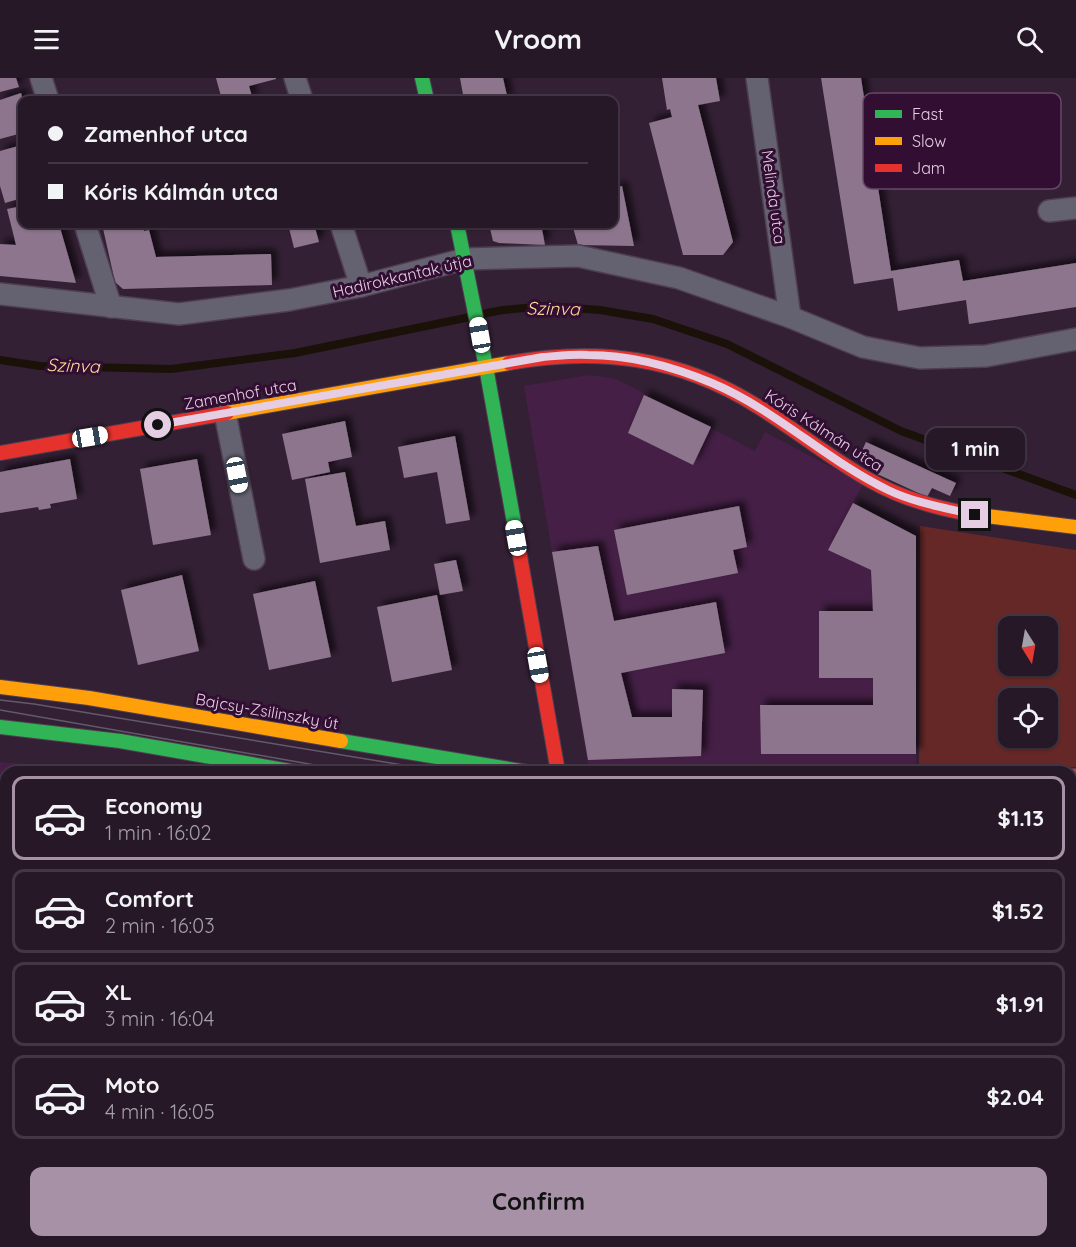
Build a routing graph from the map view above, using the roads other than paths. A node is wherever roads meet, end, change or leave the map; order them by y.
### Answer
1 (41, 78) edge
2 (295, 78) edge
3 (422, 78) edge
4 (757, 78) edge
5 (47, 96) edge
6 (301, 96) edge
7 (427, 96) edge
8 (1076, 208) edge
9 (1049, 211) dead end
10 (86, 228) edge
11 (342, 228) edge
12 (458, 228) edge
13 (465, 260) junction
14 (361, 286) junction
15 (0, 294) edge
16 (111, 307) junction
17 (790, 317) junction
18 (1076, 339) edge
19 (486, 367) junction
20 (225, 413) junction
21 (0, 453) edge
22 (1076, 527) edge
23 (254, 559) dead end
24 (0, 687) edge
25 (0, 727) edge
26 (262, 766) edge
27 (491, 766) edge
28 (557, 766) edge

1 - 5 street
2 - 6 street
3 - 7 street
4 - 17 street, Melinda utca
8 - 9 street
10 - 16 street
11 - 14 street
12 - 13 street
13 - 14 street, Hadirokkantak útja
13 - 17 street, Hadirokkantak útja
13 - 19 street
14 - 16 street, Hadirokkantak útja
15 - 16 street, Hadirokkantak útja
17 - 18 street, Hadirokkantak útja
19 - 20 street, Zamenhof utca
19 - 22 street, Kóris Kálmán utca
19 - 28 street
20 - 21 street, Zamenhof utca
20 - 23 street
24 - 27 street, Bajcsy-Zsilinszky út
25 - 26 street

